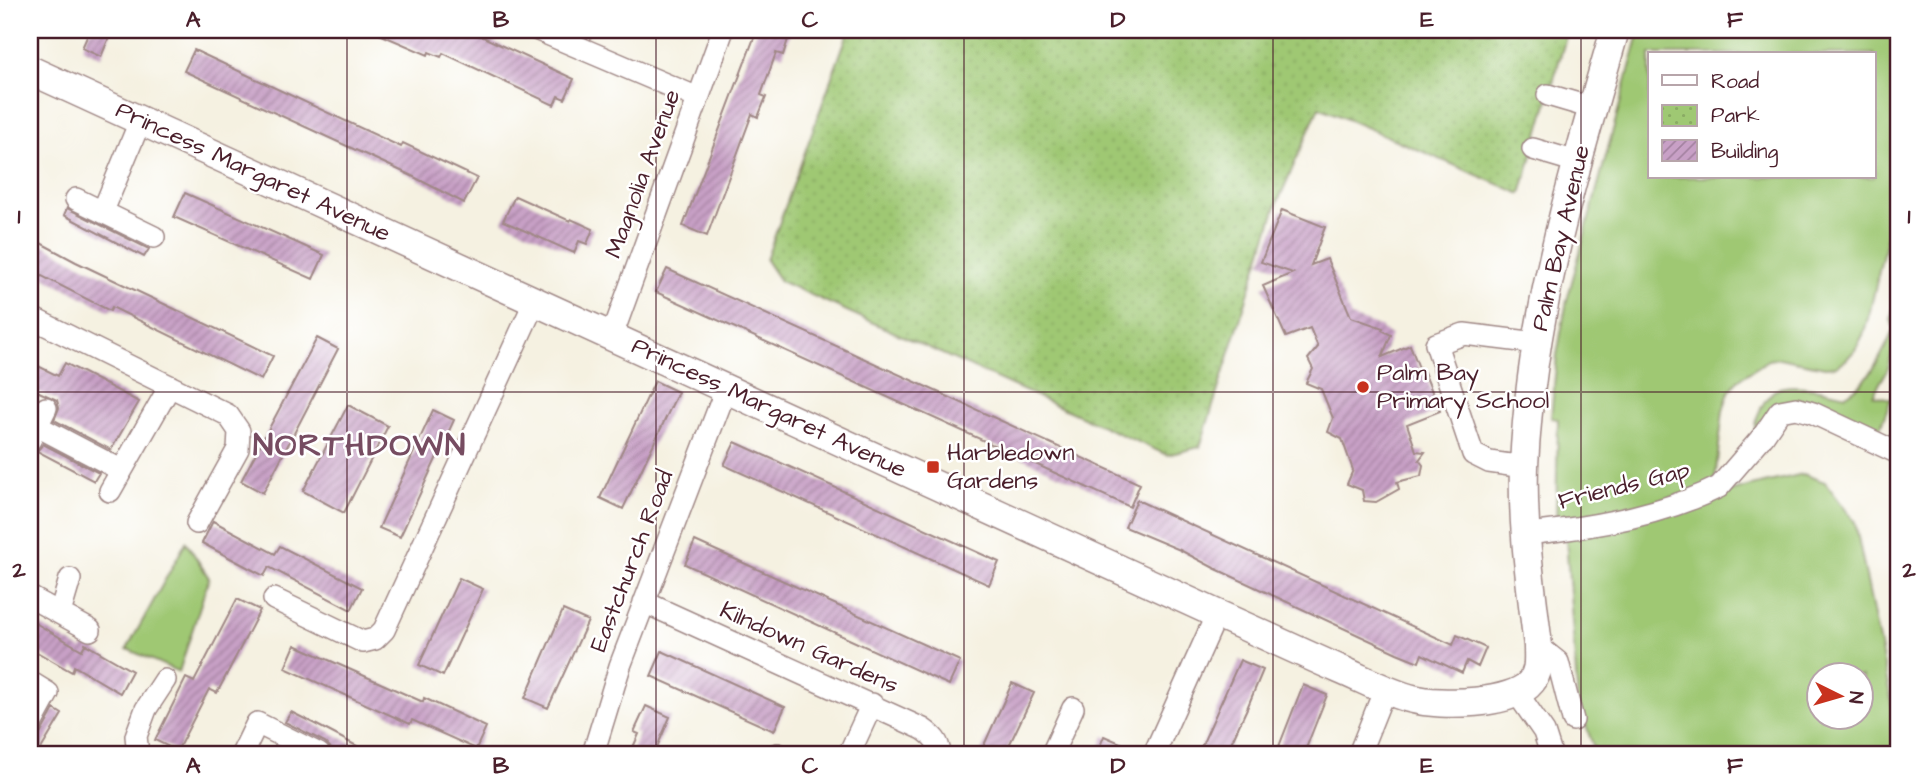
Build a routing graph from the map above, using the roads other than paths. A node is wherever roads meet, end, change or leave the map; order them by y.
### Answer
1 (538, 30) edge
2 (723, 30) edge
3 (1615, 30) edge
4 (30, 70) edge
5 (1548, 96) dead end
6 (698, 98) junction
7 (1592, 108) junction
8 (141, 119) junction
9 (1533, 149) dead end
10 (1577, 162) junction
11 (76, 199) dead end
12 (103, 211) junction
13 (154, 237) dead end
14 (535, 301) junction
15 (30, 317) edge
16 (612, 336) junction
17 (1537, 343) junction
18 (170, 386) junction
19 (726, 389) junction
20 (37, 425) edge
21 (1898, 453) edge
22 (1524, 467) junction
23 (121, 470) junction
24 (110, 491) dead end
25 (197, 523) dead end
26 (1526, 534) junction
27 (70, 579) dead end
28 (30, 597) edge
29 (274, 599) dead end
30 (644, 602) junction
31 (60, 613) junction
32 (1217, 614) junction
33 (90, 630) dead end
34 (1538, 646) junction
35 (165, 680) dead end
36 (30, 682) edge
37 (1385, 689) junction
38 (1517, 692) junction
39 (872, 704) junction
40 (1073, 708) dead end
41 (1573, 720) dead end
42 (30, 726) edge
43 (138, 754) edge
44 (242, 754) edge
45 (319, 754) edge
46 (593, 754) edge
47 (849, 754) edge
48 (940, 754) edge
49 (1052, 754) edge
50 (1154, 754) edge
51 (1359, 754) edge
52 (1551, 754) edge

1 - 6 street
2 - 6 street, Magnolia Avenue
3 - 7 main road, Palm Bay Avenue
4 - 8 main road, Princess Margaret Avenue
5 - 7 street
6 - 16 street, Magnolia Avenue
7 - 10 main road, Palm Bay Avenue
8 - 12 street
8 - 14 main road, Princess Margaret Avenue
9 - 10 street
10 - 17 main road, Palm Bay Avenue
11 - 12 street
12 - 13 street
14 - 16 main road, Princess Margaret Avenue
14 - 29 street
15 - 18 street
16 - 19 main road, Princess Margaret Avenue
17 - 22 main road, Palm Bay Avenue
17 - 22 street
18 - 23 street
18 - 25 street
19 - 30 street, Eastchurch Road
19 - 32 main road, Princess Margaret Avenue
20 - 23 street
21 - 26 street, Friends Gap
22 - 26 main road, Palm Bay Avenue
23 - 24 street
26 - 34 main road, Palm Bay Avenue
27 - 31 street
28 - 31 street
30 - 39 street, Kilndown Gardens
30 - 46 street, Eastchurch Road
31 - 33 street
32 - 37 main road, Princess Margaret Avenue
32 - 50 street
34 - 38 main road, Palm Bay Avenue
34 - 41 street
35 - 43 street
36 - 42 street
37 - 38 main road, Princess Margaret Avenue
37 - 51 street
38 - 52 street
39 - 47 street
39 - 48 street, Kilndown Gardens
40 - 49 street
44 - 45 street

